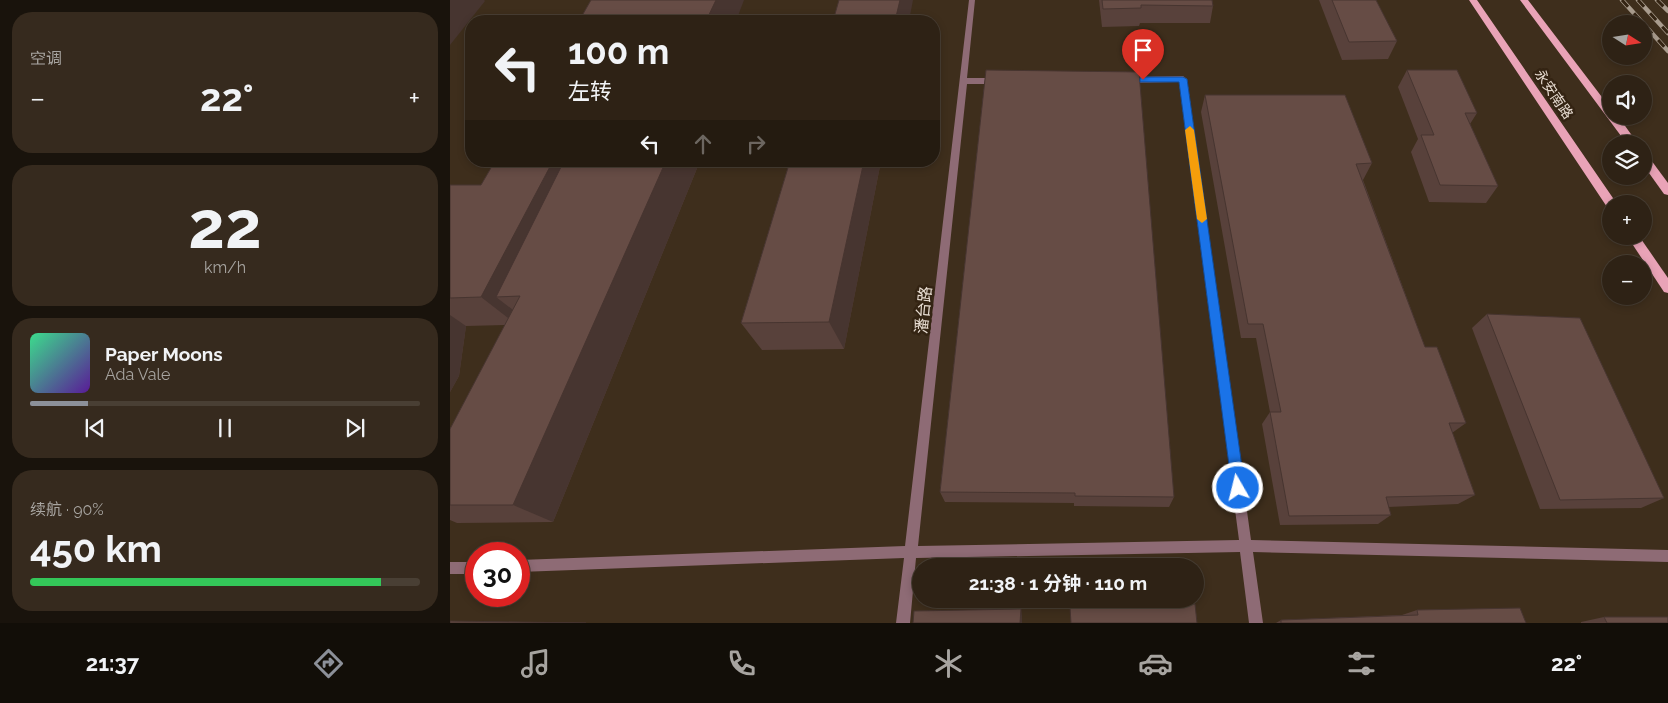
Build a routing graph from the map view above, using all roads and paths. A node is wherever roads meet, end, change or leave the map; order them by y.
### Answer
1 (972, 0) edge
2 (1472, 0) edge
3 (1524, 0) edge
4 (1113, 80) edge
5 (963, 81) junction
6 (1003, 81) edge
7 (1602, 103) edge
8 (1652, 170) edge
9 (1668, 191) edge
10 (1605, 195) edge
11 (1639, 245) edge
12 (1668, 288) edge
13 (1246, 546) junction
14 (911, 552) junction
15 (1668, 556) edge
16 (530, 566) edge
17 (450, 568) edge
18 (465, 568) edge
19 (903, 623) edge
20 (1256, 623) edge

1 - 5 street, 潘台路
2 - 10 main road, 永安南路
3 - 7 main road, 永安南路
4 - 13 street
5 - 6 street
5 - 14 street, 潘台路
8 - 9 main road
11 - 12 main road
13 - 14 street
13 - 15 street
13 - 20 street
14 - 16 street
14 - 19 street, 潘台路
17 - 18 street

